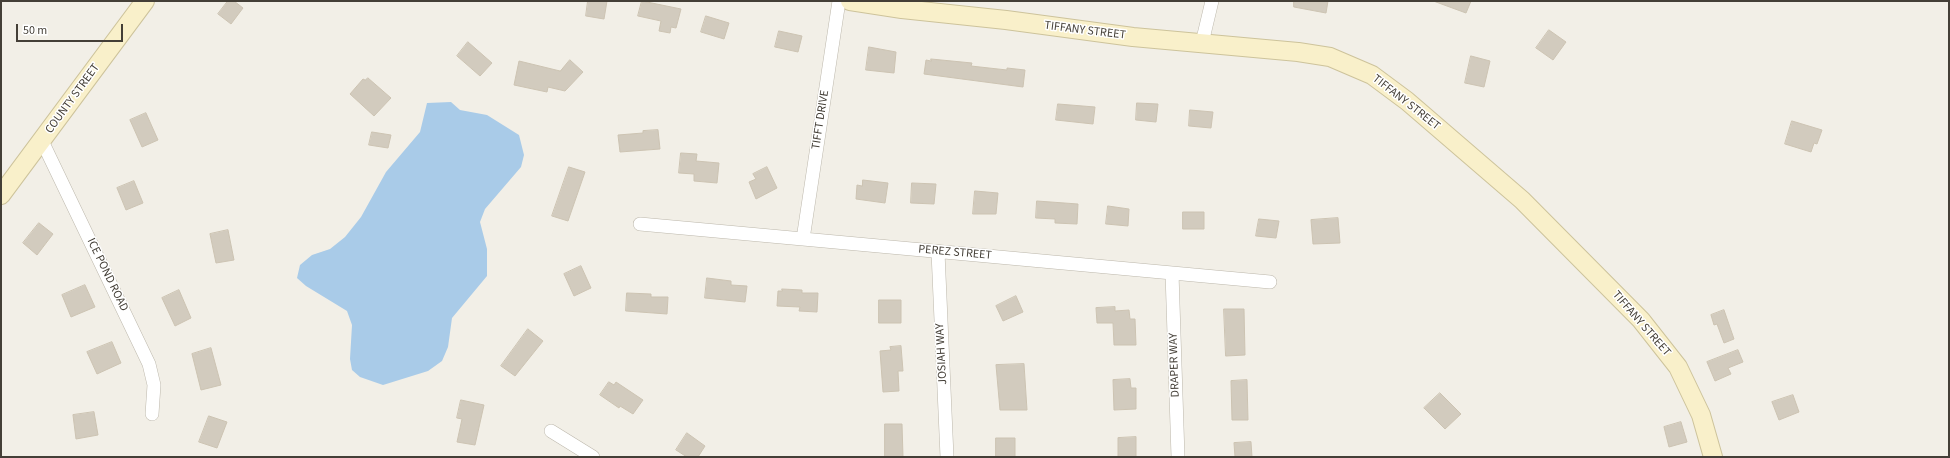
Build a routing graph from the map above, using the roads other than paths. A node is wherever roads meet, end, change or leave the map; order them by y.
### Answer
1 (145, 1) edge
2 (839, 1) edge
3 (850, 1) edge
4 (1212, 1) edge
5 (1202, 43) junction
6 (42, 141) junction
7 (1, 195) edge
8 (640, 224) dead end
9 (803, 239) junction
10 (938, 252) junction
11 (1172, 273) junction
12 (1270, 282) dead end
13 (152, 414) dead end
14 (551, 431) dead end
15 (593, 457) edge
16 (947, 457) edge
17 (1178, 457) edge
18 (1713, 457) edge

1 - 6 street, COUNTY STREET
2 - 9 street, TIFFT DRIVE
3 - 5 street, TIFFANY STREET
4 - 5 street
5 - 18 street, TIFFANY STREET
6 - 7 street, COUNTY STREET
6 - 13 street, ICE POND ROAD
8 - 9 street, PEREZ STREET
9 - 10 street, PEREZ STREET
10 - 11 street, PEREZ STREET
10 - 16 street, JOSIAH WAY
11 - 12 street, PEREZ STREET
11 - 17 street, DRAPER WAY
14 - 15 street

